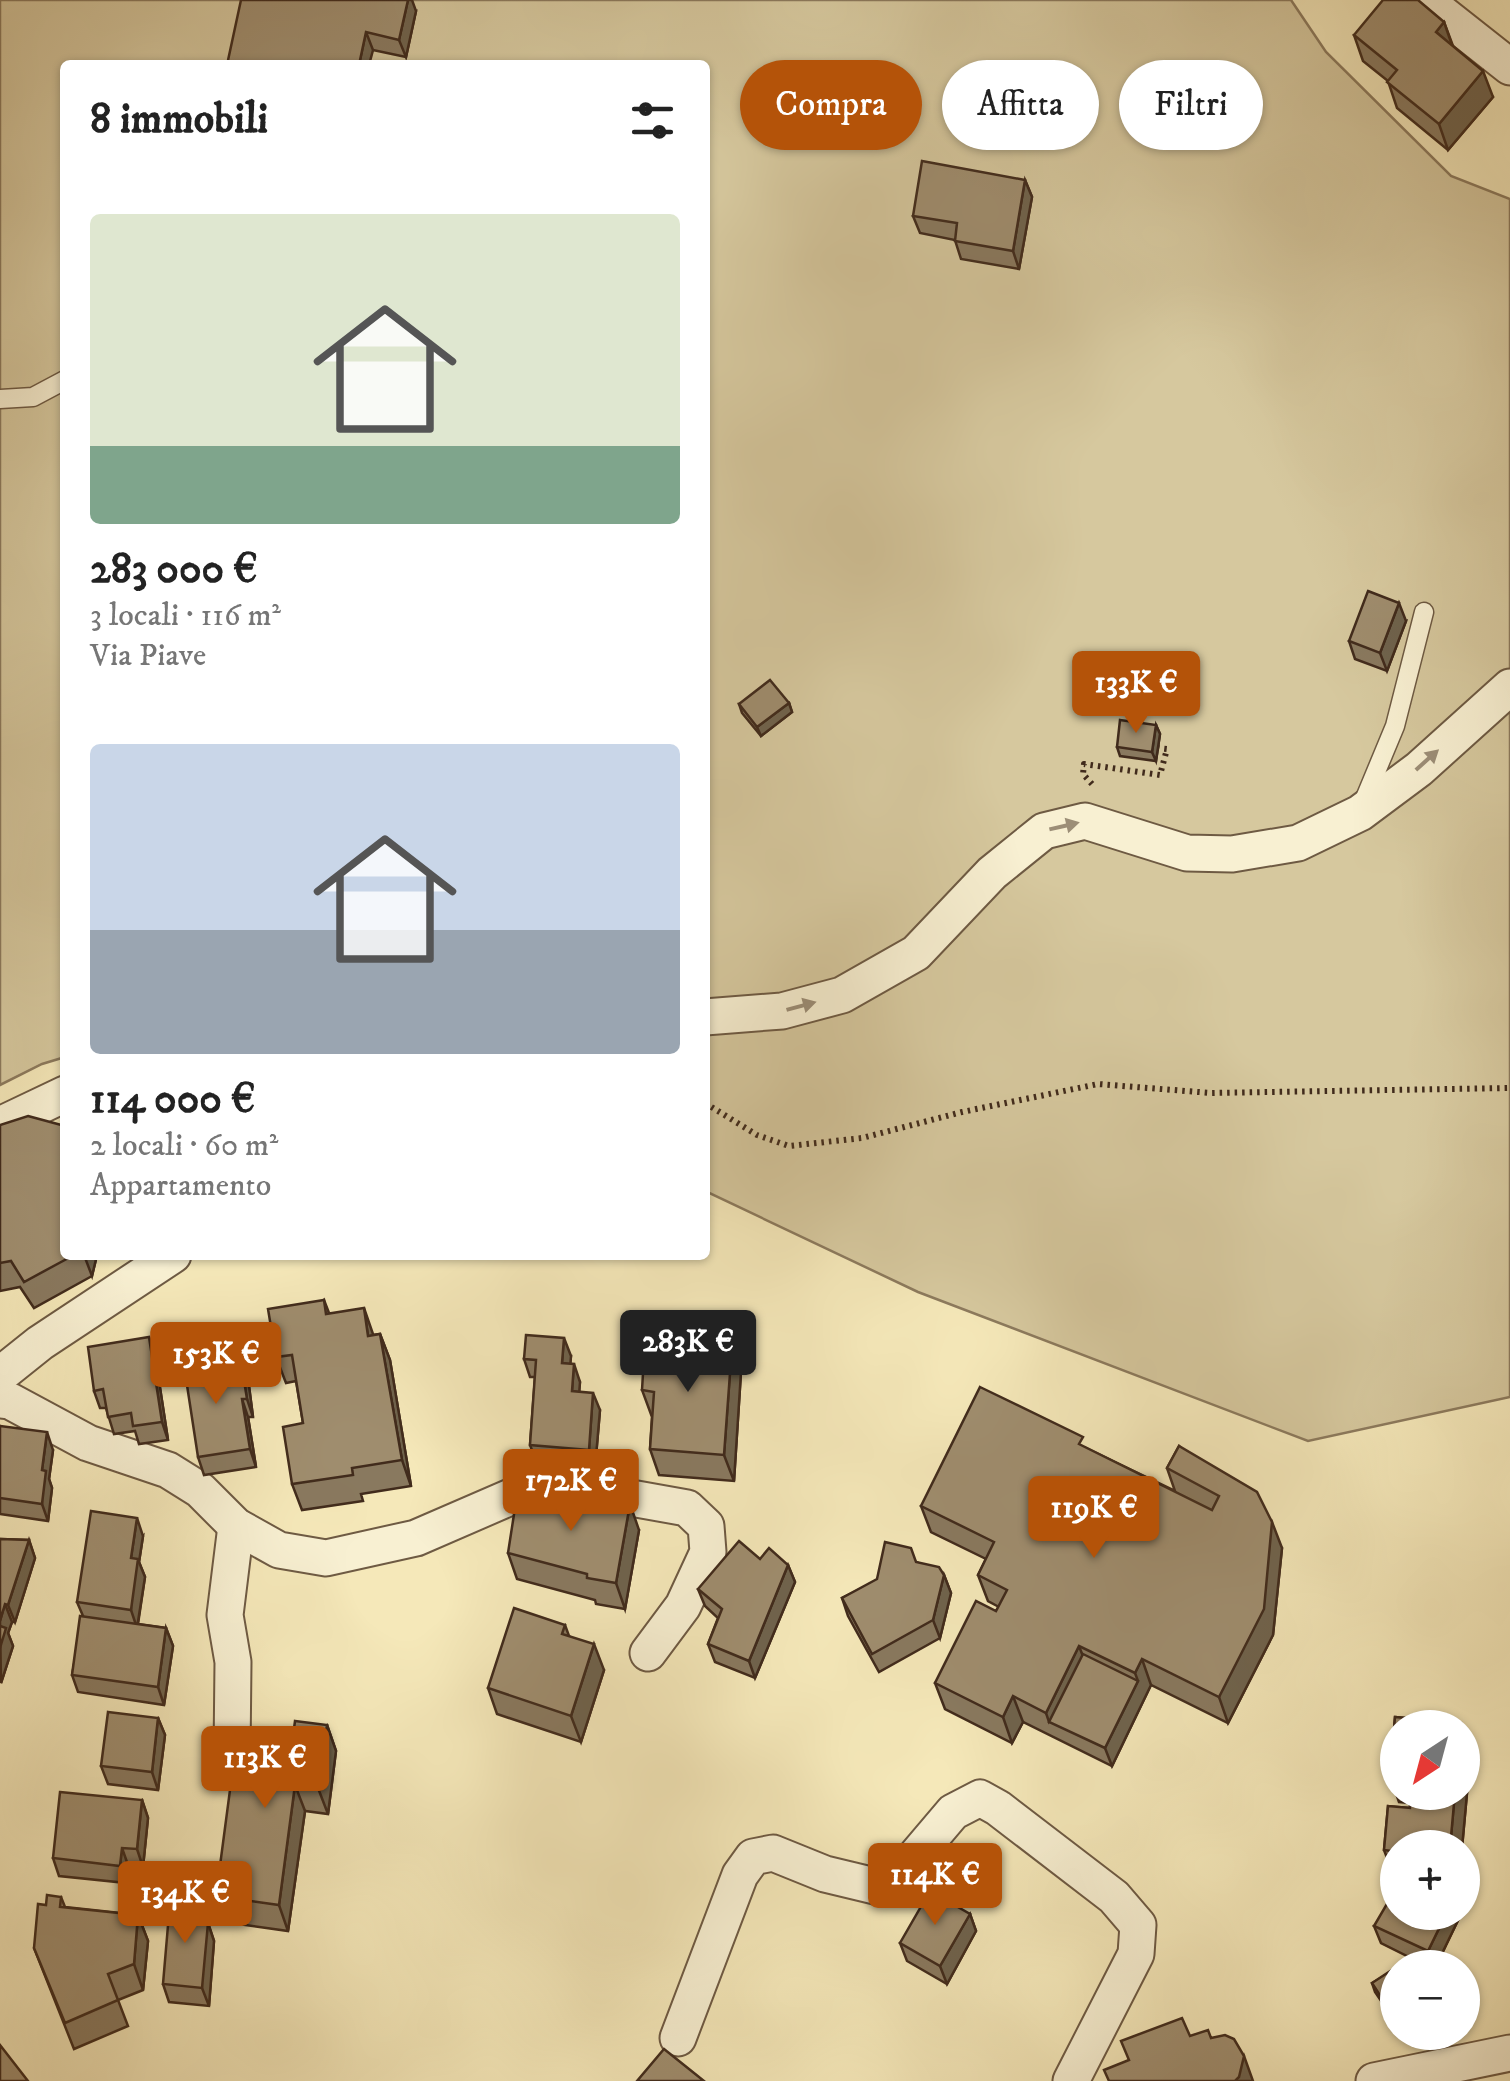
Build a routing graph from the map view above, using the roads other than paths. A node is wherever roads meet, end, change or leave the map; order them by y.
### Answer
1 (1425, 0) edge
2 (1510, 67) edge
3 (60, 383) edge
4 (0, 400) edge
5 (1424, 612) dead end
6 (1510, 686) edge
7 (1360, 813) junction
8 (710, 1017) edge
9 (60, 1096) edge
10 (0, 1125) edge
11 (165, 1260) edge
12 (0, 1375) edge
13 (0, 1400) edge
14 (236, 1526) junction
15 (648, 1652) dead end
16 (232, 1754) edge
17 (678, 2038) dead end
18 (1510, 2053) edge
19 (1071, 2081) edge
20 (1374, 2081) edge

1 - 2 street
3 - 4 lane
5 - 7 lane
7 -> 6 street
8 -> 7 street
9 - 10 street
11 - 12 street
13 - 14 street
14 - 15 street
14 - 16 street
17 - 19 street
18 - 20 street

